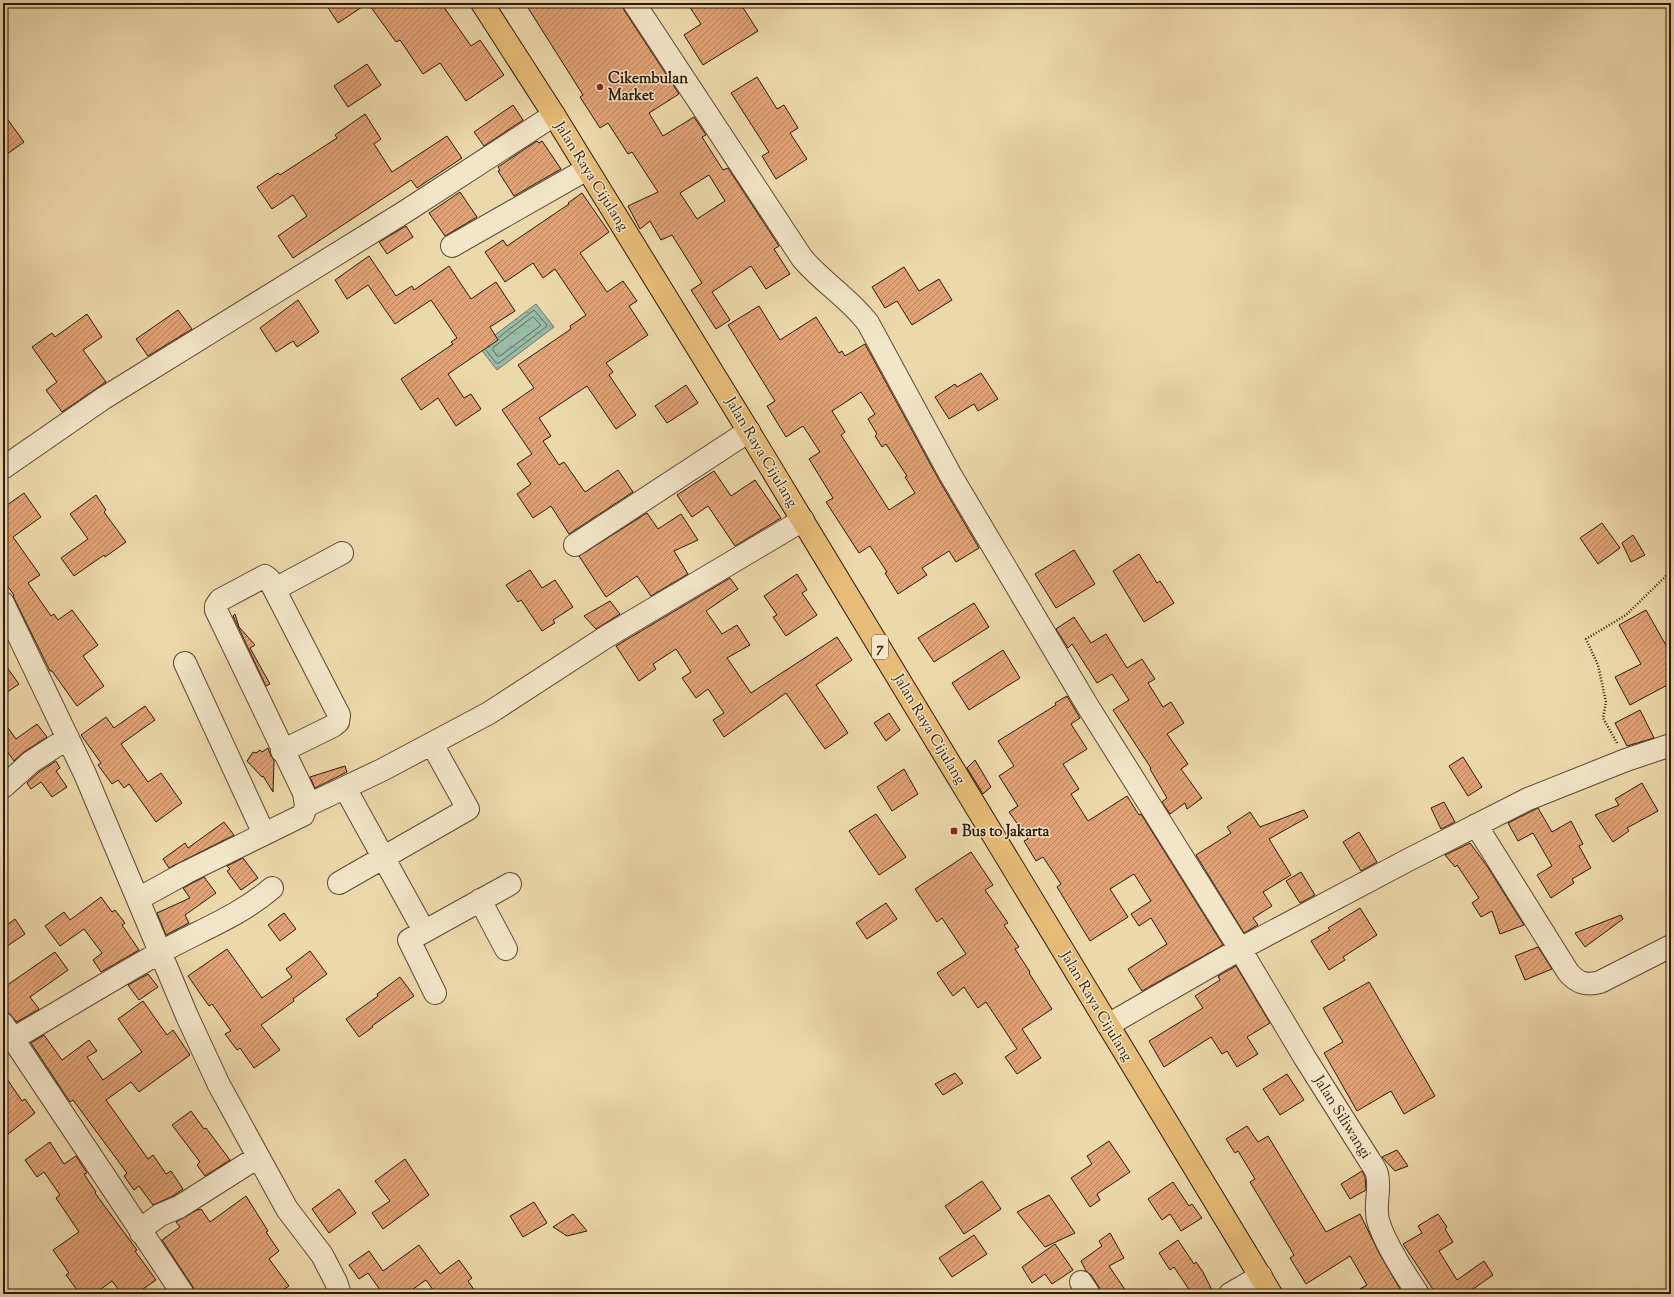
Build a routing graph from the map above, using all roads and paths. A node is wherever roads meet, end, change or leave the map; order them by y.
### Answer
1 (482, 3) edge
2 (634, 3) edge
3 (554, 115) junction
4 (587, 169) junction
5 (452, 246) dead end
6 (749, 431) junction
7 (3, 468) edge
8 (803, 520) junction
9 (575, 545) dead end
10 (342, 553) dead end
11 (1671, 574) edge
12 (274, 589) junction
13 (3, 603) edge
14 (185, 663) dead end
15 (68, 738) junction
16 (432, 744) junction
17 (1671, 745) edge
18 (282, 751) junction
19 (1626, 760) junction
20 (343, 785) junction
21 (3, 787) edge
22 (306, 803) junction
23 (1476, 825) junction
24 (264, 834) junction
25 (384, 858) junction
26 (339, 883) dead end
27 (510, 884) dead end
28 (272, 888) dead end
29 (138, 899) junction
30 (480, 900) junction
31 (424, 931) junction
32 (1671, 946) edge
33 (506, 949) dead end
34 (1240, 949) junction
35 (161, 952) junction
36 (435, 993) dead end
37 (1108, 1025) junction
38 (8, 1032) edge
39 (258, 1157) junction
40 (141, 1233) junction
41 (1266, 1285) edge
42 (183, 1294) edge
43 (340, 1294) edge
44 (1230, 1294) edge
45 (1418, 1294) edge

1 - 3 highway, Jalan Raya Cijulang / 7
2 - 34 street, Jalan Siliwangi
3 - 4 highway, Jalan Raya Cijulang / 7
3 - 7 street
4 - 5 street
4 - 6 highway, Jalan Raya Cijulang / 7
6 - 8 highway, Jalan Raya Cijulang / 7
6 - 9 street
8 - 16 street
8 - 37 highway, Jalan Raya Cijulang / 7
10 - 12 street
11 - 19 path
12 - 18 street
12 - 18 street
13 - 15 street
14 - 24 street
15 - 21 street
15 - 29 street
16 - 20 street
16 - 25 street
17 - 19 street
18 - 22 street
19 - 23 street
20 - 22 street
20 - 25 street
22 - 24 street
23 - 32 street
23 - 34 street
24 - 29 street
25 - 26 street
25 - 31 street
27 - 30 street
28 - 35 street
29 - 35 street
30 - 31 street
30 - 33 street
31 - 36 street
34 - 37 street
34 - 45 street, Jalan Siliwangi
35 - 38 street
35 - 39 street
37 - 41 highway, Jalan Raya Cijulang / 7
38 - 40 street
39 - 40 street
39 - 43 street
40 - 42 street
41 - 44 street

